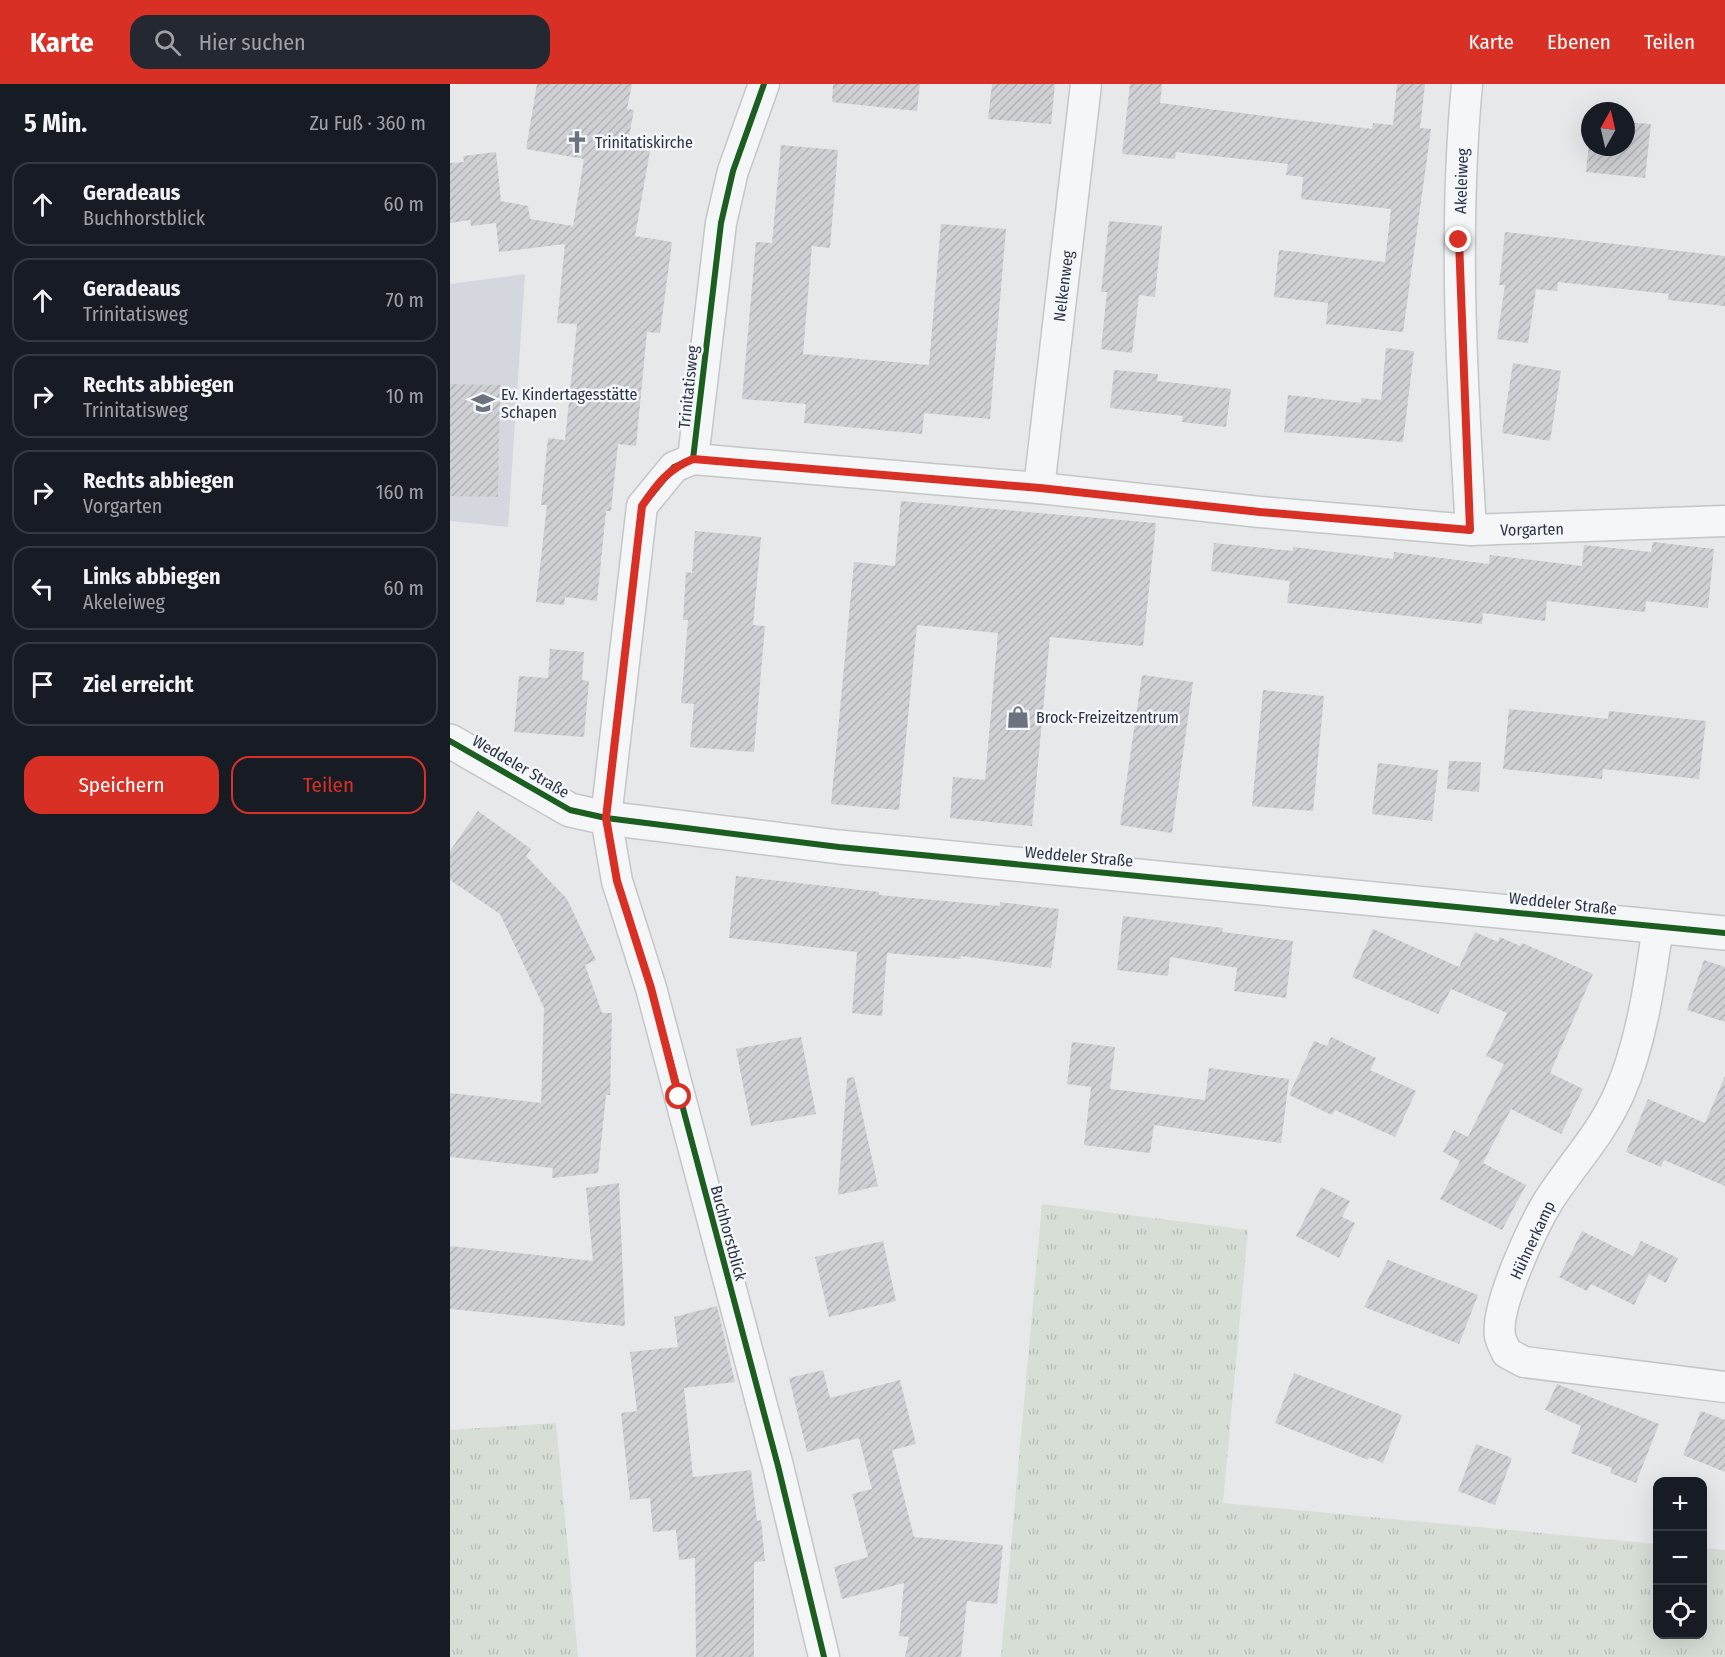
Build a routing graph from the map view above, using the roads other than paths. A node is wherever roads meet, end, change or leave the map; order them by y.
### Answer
1 (764, 84) edge
2 (1086, 84) edge
3 (1467, 84) edge
4 (693, 459) junction
5 (1040, 488) junction
6 (1725, 521) edge
7 (1470, 530) junction
8 (450, 741) edge
9 (606, 818) junction
10 (1658, 926) junction
11 (1725, 933) edge
12 (1725, 1387) edge
13 (824, 1657) edge

1 - 4 street, Trinitatisweg
2 - 5 street, Nelkenweg
3 - 7 street, Akeleiweg
4 - 5 street, Vorgarten
4 - 9 street
5 - 7 street, Vorgarten
6 - 7 street, Vorgarten
8 - 9 street, Weddeler Straße
9 - 10 street, Weddeler Straße
9 - 13 street, Buchhorstblick
10 - 11 street, Weddeler Straße
10 - 12 street, Hühnerkamp

